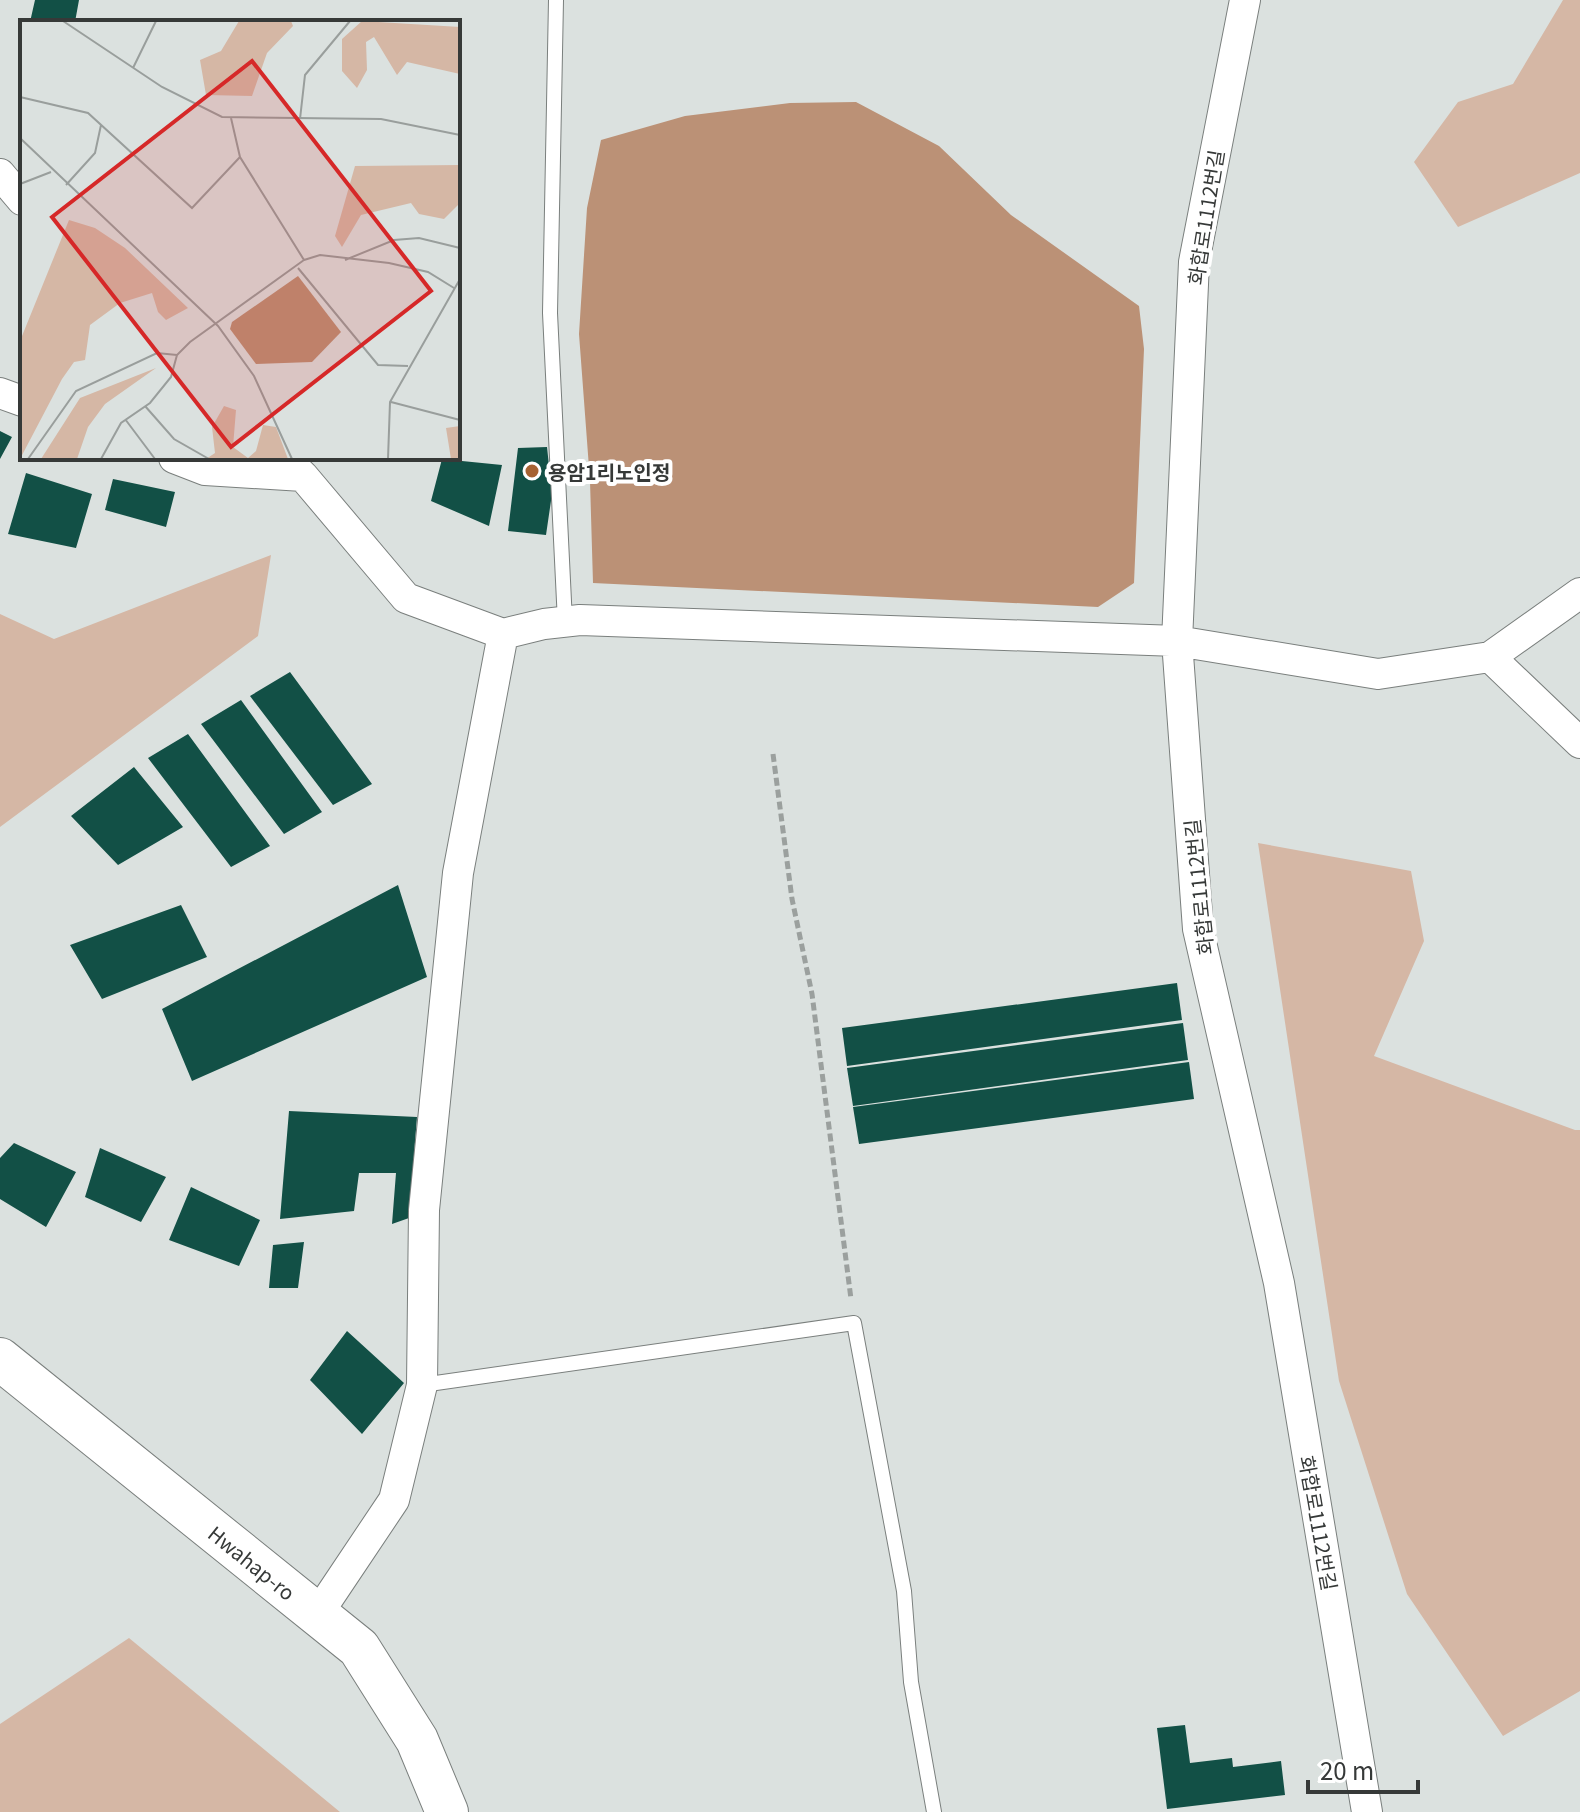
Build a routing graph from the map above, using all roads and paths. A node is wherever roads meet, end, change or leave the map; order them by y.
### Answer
1 (556, 0) edge
2 (1245, 0) edge
3 (0, 174) edge
4 (20, 198) edge
5 (0, 393) edge
6 (20, 400) edge
7 (179, 460) edge
8 (294, 467) edge
9 (1580, 593) edge
10 (565, 622) junction
11 (503, 634) junction
12 (1177, 641) junction
13 (1490, 657) junction
14 (1580, 743) edge
15 (773, 754) dead end
16 (854, 1323) junction
17 (0, 1359) edge
18 (422, 1385) junction
19 (317, 1615) junction
20 (447, 1812) edge
21 (934, 1812) edge
22 (1367, 1812) edge

1 - 10 lane
2 - 12 street, 화합로1112번길
3 - 4 street
5 - 6 street
7 - 8 street
8 - 11 street
9 - 13 street
10 - 11 street
10 - 12 street
11 - 18 street
12 - 13 street
12 - 22 street, 화합로1112번길
13 - 14 street
15 - 16 path
16 - 18 lane
16 - 21 lane
17 - 19 main road, Hwahap-ro
18 - 19 street
19 - 20 main road, Hwahap-ro

